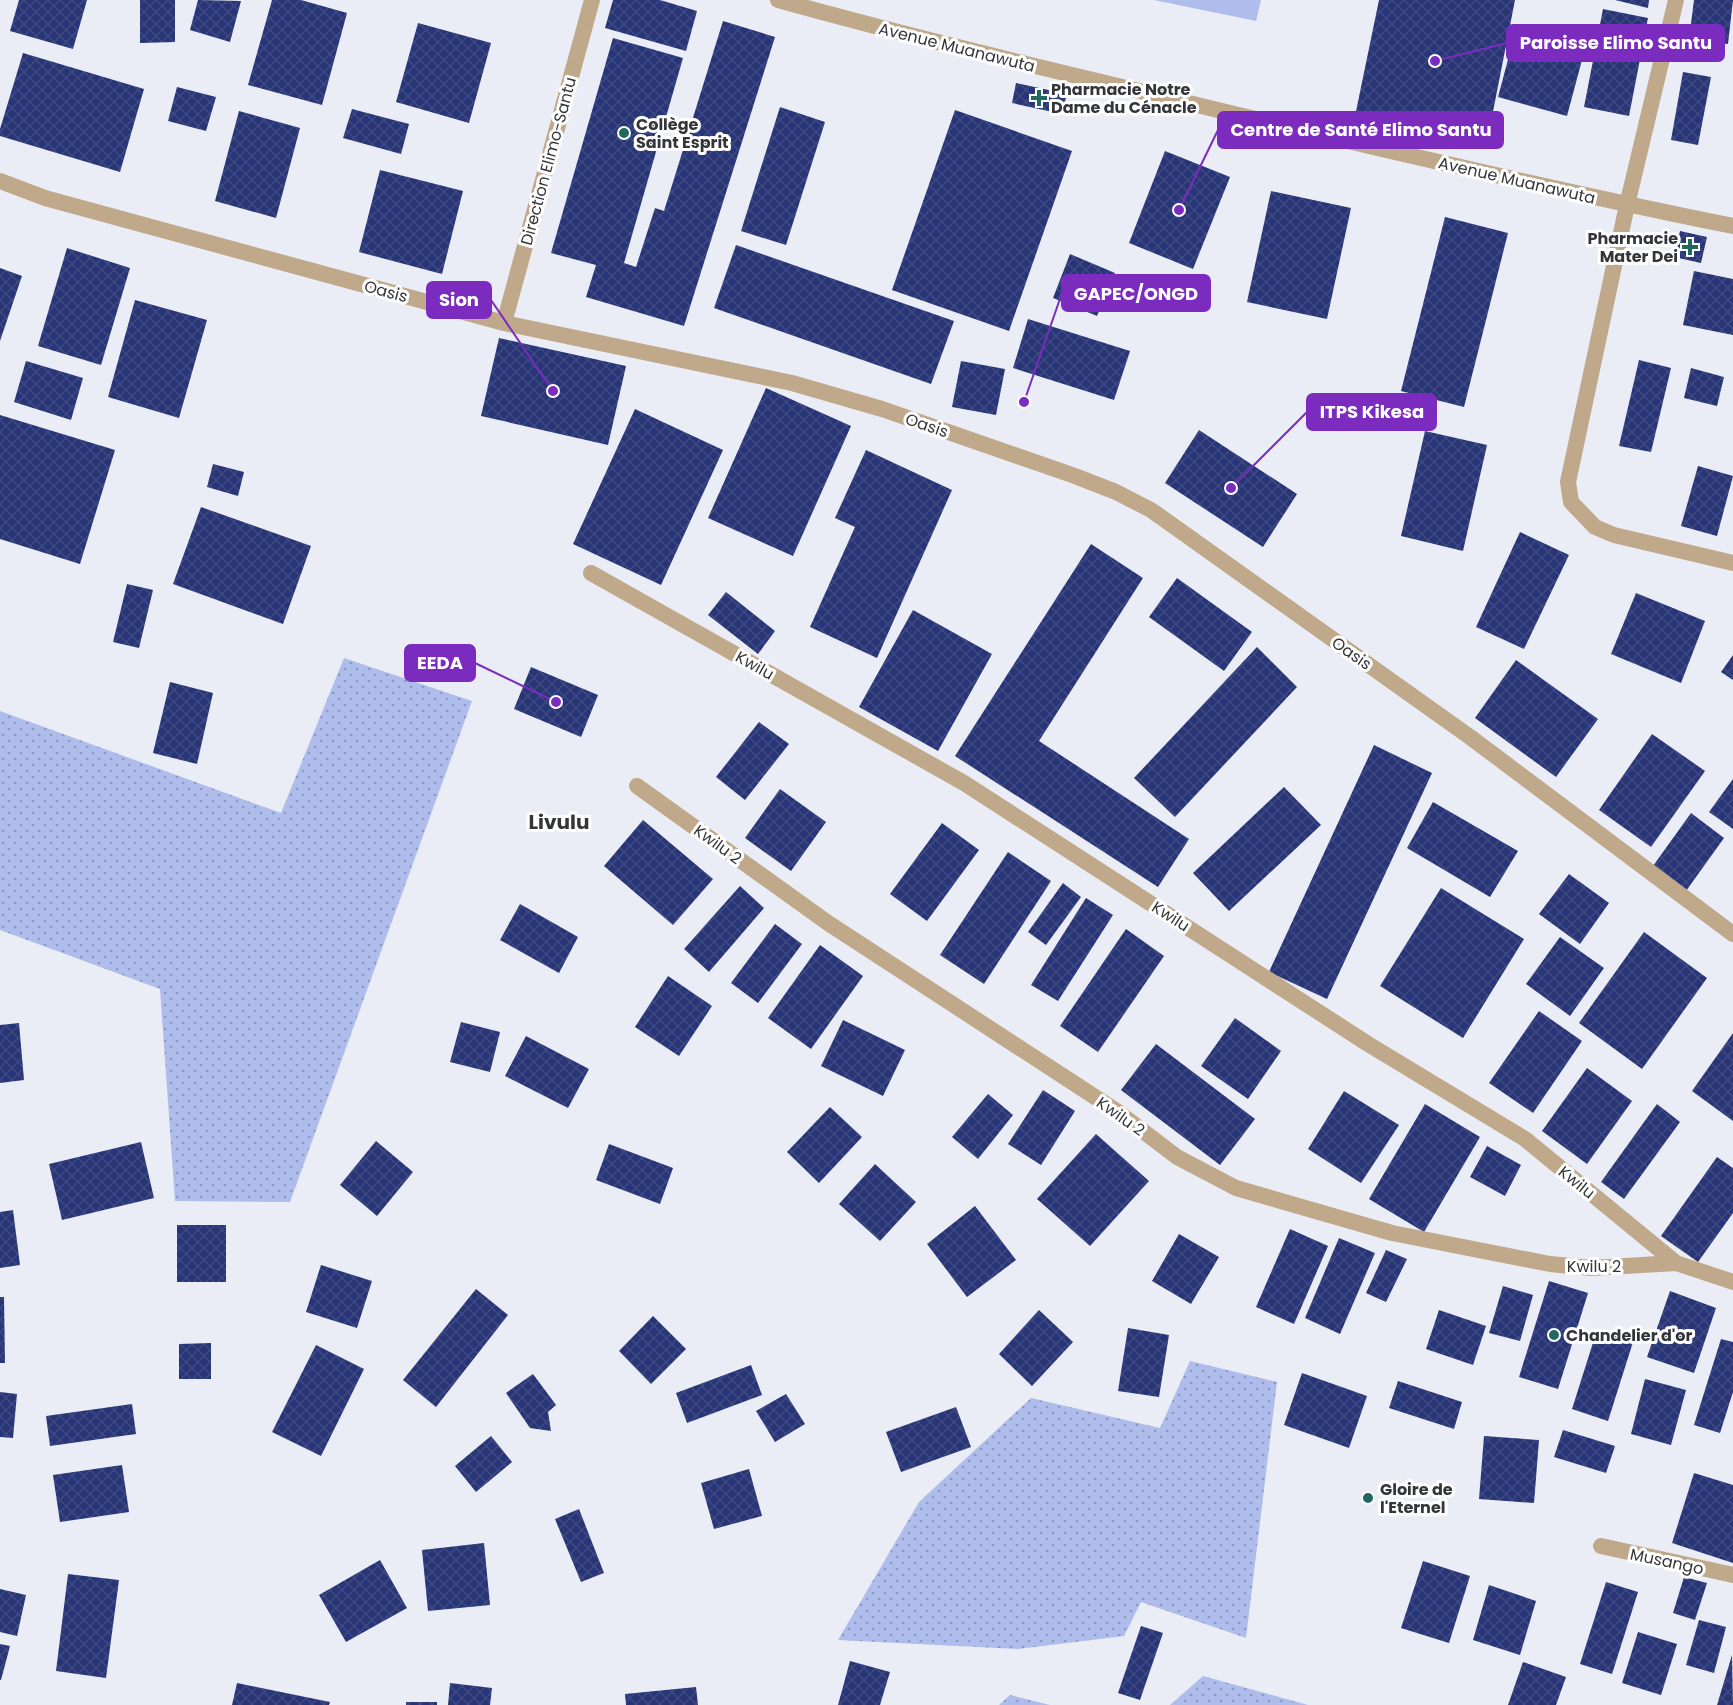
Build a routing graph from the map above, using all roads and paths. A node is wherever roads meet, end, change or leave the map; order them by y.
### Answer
1 (592, 0) edge
2 (778, 0) edge
3 (1677, 0) edge
4 (0, 181) edge
5 (1627, 205) junction
6 (1733, 226) edge
7 (504, 322) junction
8 (1733, 563) edge
9 (591, 573) dead end
10 (637, 786) dead end
11 (1733, 934) edge
12 (1677, 1263) junction
13 (1733, 1282) edge
14 (1601, 1546) dead end
15 (1733, 1575) edge

1 - 7 street, Direction Elimo-Santu
2 - 5 street, Avenue Muanawuta
3 - 5 street
4 - 7 street, Oasis
5 - 6 street, Avenue Muanawuta
5 - 8 street
7 - 11 street, Oasis
9 - 12 street, Kwilu
10 - 12 street, Kwilu 2
12 - 13 street, Kwilu
14 - 15 street, Musango

